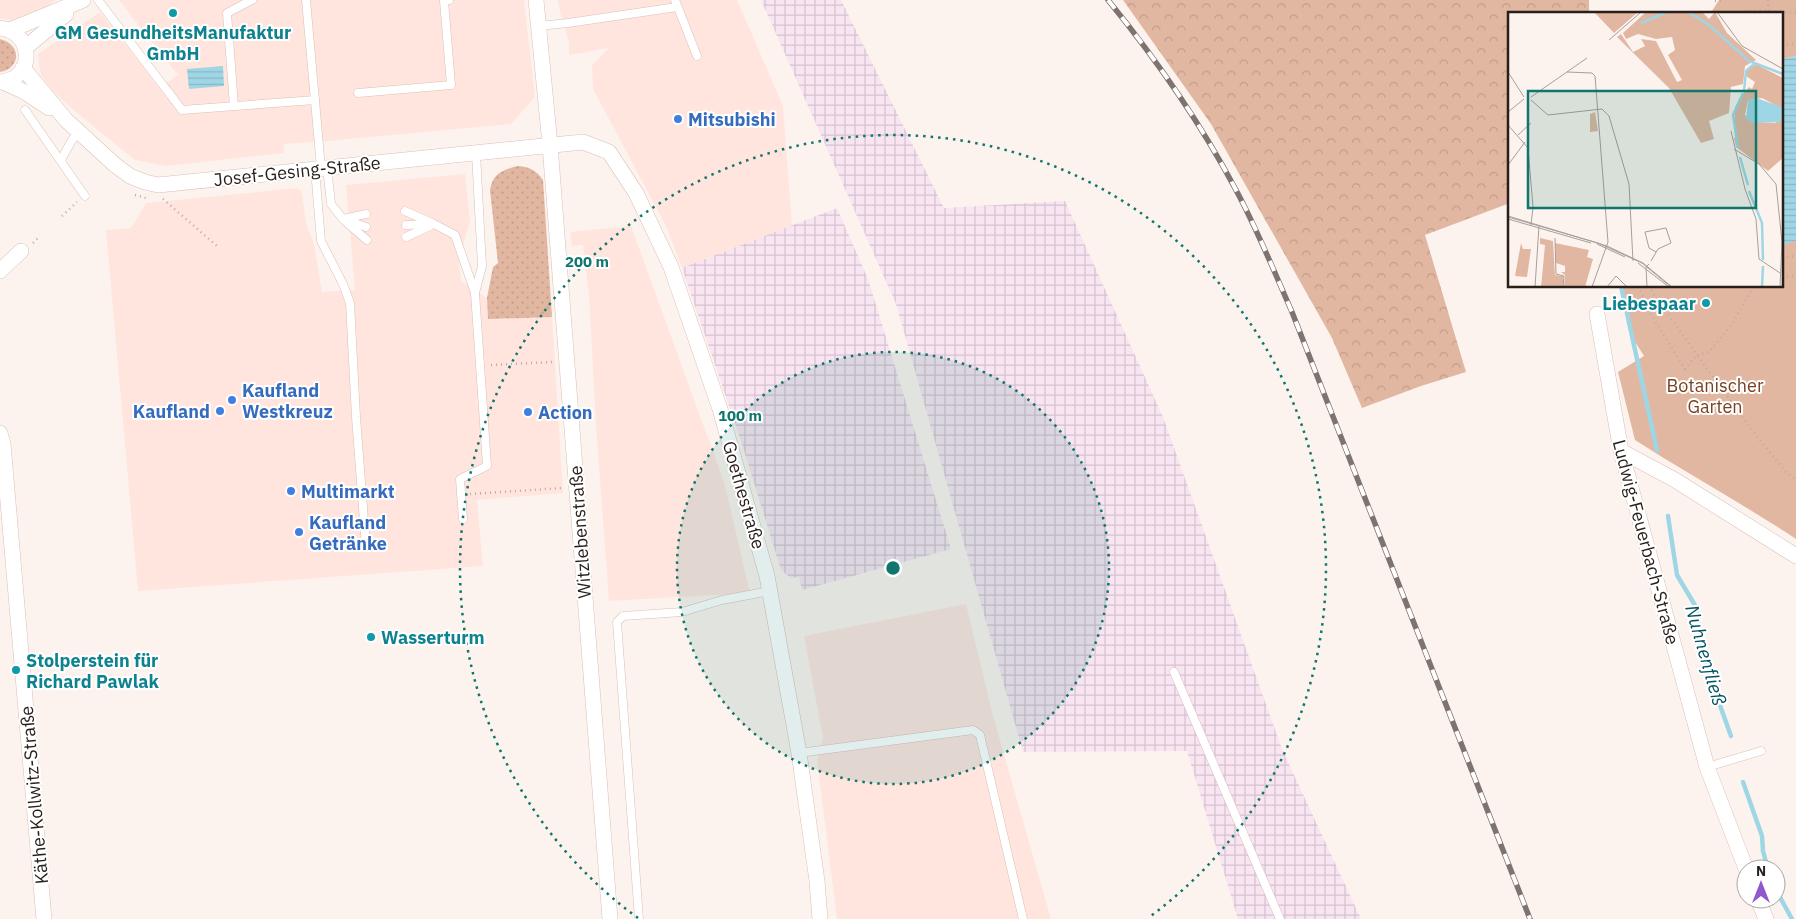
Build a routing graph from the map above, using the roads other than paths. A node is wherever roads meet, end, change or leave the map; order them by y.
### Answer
1 (98, 0) edge
2 (252, 0) edge
3 (306, 0) edge
4 (449, 0) edge
5 (536, 0) edge
6 (80, 2) edge
7 (676, 3) edge
8 (538, 26) junction
9 (5, 29) edge
10 (25, 48) junction
11 (697, 56) dead end
12 (23, 68) junction
13 (2, 82) edge
14 (358, 93) dead end
15 (315, 100) junction
16 (234, 106) junction
17 (25, 110) dead end
18 (66, 120) junction
19 (79, 132) junction
20 (550, 145) junction
21 (476, 153) junction
22 (61, 160) junction
23 (321, 168) junction
24 (85, 196) dead end
25 (405, 211) dead end
26 (366, 214) dead end
27 (342, 219) junction
28 (434, 224) junction
29 (406, 225) dead end
30 (366, 227) dead end
31 (406, 237) dead end
32 (367, 240) dead end
33 (27, 247) road end
34 (0, 271) edge
35 (475, 293) junction
36 (1597, 314) dead end
37 (0, 433) edge
38 (1621, 451) junction
39 (463, 519) dead end
40 (366, 547) dead end
41 (1796, 556) edge
42 (770, 591) junction
43 (1174, 672) dead end
44 (1761, 751) dead end
45 (799, 753) junction
46 (1707, 767) junction
47 (1742, 859) edge
48 (44, 919) edge
49 (610, 919) edge
50 (639, 919) edge
51 (820, 919) edge
52 (1023, 919) edge
53 (1280, 919) edge

1 - 16 lane
2 - 16 lane
3 - 15 lane
4 - 14 lane
5 - 8 street, Witzlebenstraße
6 - 9 street
6 - 10 street
7 - 8 lane
7 - 11 lane
8 - 20 street, Witzlebenstraße
9 - 10 street
10 - 12 street
12 - 13 street
12 - 18 street, Josef-Gesing-Straße
13 - 18 street, Josef-Gesing-Straße
15 - 16 lane
15 - 23 lane
17 - 22 lane
18 - 19 street, Josef-Gesing-Straße
19 - 22 lane
19 - 23 street, Josef-Gesing-Straße
20 - 21 street, Josef-Gesing-Straße
20 - 42 street, Goethestraße
20 - 49 street, Witzlebenstraße
21 - 23 street, Josef-Gesing-Straße
21 - 35 lane
22 - 24 lane
23 - 27 lane
23 - 40 lane
25 - 28 lane
26 - 27 lane
27 - 30 lane
27 - 32 lane
28 - 29 lane
28 - 31 lane
28 - 35 lane
33 - 34 street
35 - 39 lane
36 - 38 street, Ludwig-Feuerbach-Straße
37 - 48 street, Käthe-Kollwitz-Straße
38 - 41 street
38 - 46 street, Ludwig-Feuerbach-Straße
42 - 45 street, Goethestraße
42 - 50 lane
43 - 53 lane
44 - 46 lane
45 - 51 street, Goethestraße
45 - 52 lane
46 - 47 street, Ludwig-Feuerbach-Straße

